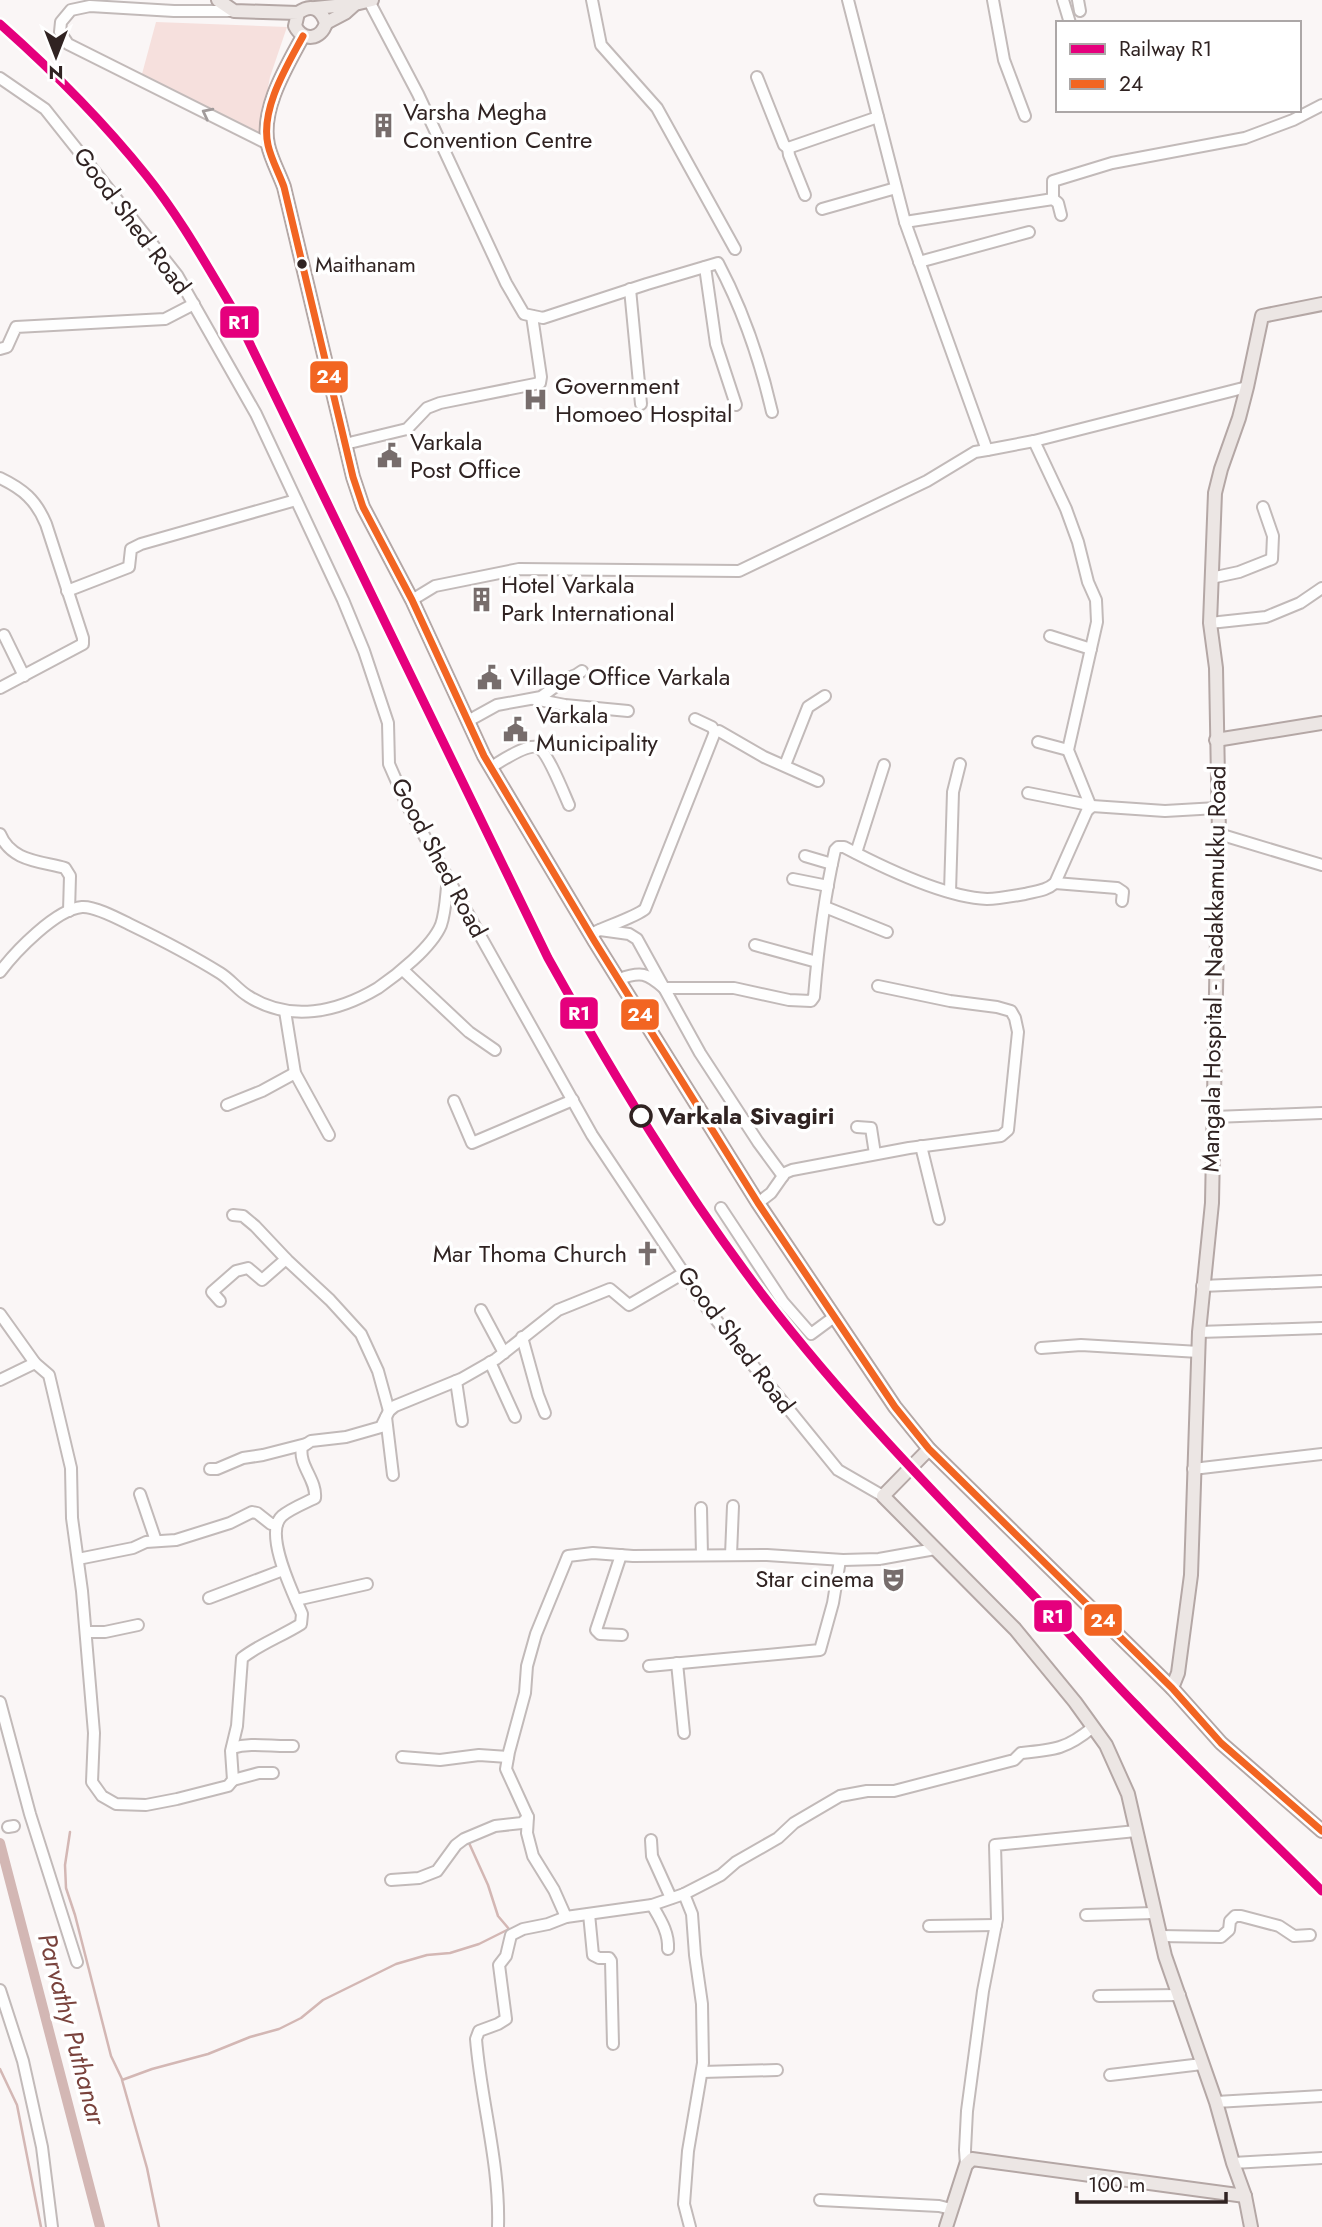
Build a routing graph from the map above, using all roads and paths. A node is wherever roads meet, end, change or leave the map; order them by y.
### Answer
1 (218, 0) edge
2 (371, 0) edge
3 (592, 0) edge
4 (848, 0) edge
5 (993, 0) edge
6 (1063, 0) edge
7 (355, 4) junction
8 (315, 8) junction
9 (234, 11) junction
10 (298, 13) junction
11 (1069, 21) edge
12 (326, 23) junction
13 (303, 36) junction
14 (757, 77) dead end
15 (0, 78) edge
16 (1322, 105) edge
17 (1025, 116) dead end
18 (878, 117) junction
19 (268, 144) junction
20 (788, 148) junction
21 (896, 188) junction
22 (805, 195) dead end
23 (1053, 199) junction
24 (822, 209) dead end
25 (1061, 215) dead end
26 (905, 222) junction
27 (1029, 232) dead end
28 (735, 249) dead end
29 (919, 262) junction
30 (705, 267) junction
31 (630, 289) junction
32 (194, 304) junction
33 (1322, 304) edge
34 (532, 316) junction
35 (0, 349) edge
36 (1247, 387) junction
37 (641, 404) dead end
38 (736, 405) dead end
39 (772, 412) dead end
40 (1034, 441) junction
41 (345, 444) junction
42 (987, 450) junction
43 (0, 478) edge
44 (296, 499) junction
45 (1263, 507) dead end
46 (1211, 578) junction
47 (1322, 588) edge
48 (67, 591) junction
49 (412, 600) junction
50 (1210, 622) junction
51 (4, 635) dead end
52 (1050, 636) dead end
53 (1091, 649) junction
54 (582, 671) dead end
55 (24, 676) junction
56 (0, 688) edge
57 (825, 696) dead end
58 (534, 699) junction
59 (628, 711) dead end
60 (695, 719) dead end
61 (468, 721) junction
62 (1322, 723) edge
63 (715, 732) junction
64 (1216, 740) junction
65 (1038, 742) dead end
66 (1068, 750) junction
67 (960, 764) dead end
68 (786, 765) junction
69 (884, 765) dead end
70 (491, 767) junction
71 (818, 781) dead end
72 (1028, 793) dead end
73 (569, 805) dead end
74 (1091, 807) junction
75 (1217, 808) junction
76 (0, 834) edge
77 (1219, 834) junction
78 (856, 853) junction
79 (805, 856) dead end
80 (832, 864) junction
81 (1322, 865) edge
82 (448, 878) junction
83 (793, 878) dead end
84 (1055, 883) junction
85 (828, 886) junction
86 (950, 892) junction
87 (1122, 901) dead end
88 (825, 907) junction
89 (69, 911) junction
90 (595, 932) junction
91 (887, 932) dead end
92 (755, 945) dead end
93 (817, 962) junction
94 (403, 970) junction
95 (0, 972) edge
96 (619, 979) junction
97 (878, 986) dead end
98 (664, 988) junction
99 (285, 1011) junction
100 (495, 1050) dead end
101 (295, 1073) junction
102 (573, 1100) junction
103 (454, 1101) dead end
104 (227, 1105) dead end
105 (1322, 1114) edge
106 (1214, 1117) junction
107 (858, 1128) dead end
108 (329, 1135) dead end
109 (921, 1146) junction
110 (875, 1154) junction
111 (783, 1176) junction
112 (758, 1203) junction
113 (721, 1208) dead end
114 (233, 1215) dead end
115 (939, 1219) dead end
116 (286, 1259) junction
117 (684, 1273) junction
118 (1322, 1281) edge
119 (1202, 1286) junction
120 (220, 1301) dead end
121 (481, 1310) dead end
122 (0, 1314) edge
123 (834, 1317) junction
124 (1322, 1328) edge
125 (1199, 1332) junction
126 (522, 1337) junction
127 (1041, 1348) dead end
128 (1199, 1352) junction
129 (503, 1353) junction
130 (490, 1362) junction
131 (35, 1363) junction
132 (0, 1380) edge
133 (456, 1381) junction
134 (545, 1413) dead end
135 (388, 1414) junction
136 (515, 1417) dead end
137 (462, 1421) dead end
138 (306, 1444) junction
139 (929, 1449) junction
140 (1322, 1454) edge
141 (210, 1469) dead end
142 (1193, 1469) junction
143 (393, 1475) dead end
144 (140, 1494) dead end
145 (883, 1496) junction
146 (733, 1506) dead end
147 (701, 1508) dead end
148 (277, 1524) junction
149 (156, 1541) junction
150 (935, 1549) junction
151 (621, 1555) junction
152 (702, 1555) junction
153 (731, 1555) junction
154 (78, 1559) junction
155 (841, 1560) junction
156 (283, 1570) junction
157 (367, 1584) dead end
158 (209, 1598) dead end
159 (296, 1601) junction
160 (138, 1625) dead end
161 (86, 1632) junction
162 (622, 1635) dead end
163 (677, 1663) junction
164 (649, 1666) dead end
165 (1172, 1688) junction
166 (0, 1702) edge
167 (1093, 1727) junction
168 (684, 1733) dead end
169 (293, 1746) dead end
170 (232, 1748) junction
171 (402, 1757) dead end
172 (508, 1757) junction
173 (273, 1773) dead end
174 (233, 1780) junction
175 (528, 1817) junction
176 (1136, 1831) junction
177 (1322, 1831) edge
178 (651, 1840) dead end
179 (391, 1880) dead end
180 (684, 1894) junction
181 (671, 1898) junction
182 (652, 1905) junction
183 (1154, 1913) junction
184 (589, 1914) junction
185 (1086, 1915) dead end
186 (566, 1917) junction
187 (996, 1925) junction
188 (929, 1926) dead end
189 (1310, 1935) dead end
190 (1160, 1936) junction
191 (667, 1949) dead end
192 (76, 1962) dead end
193 (0, 1990) edge
194 (1180, 1995) junction
195 (1099, 1996) dead end
196 (613, 2044) dead end
197 (1202, 2064) junction
198 (777, 2070) dead end
199 (702, 2071) junction
200 (1110, 2075) dead end
201 (1322, 2096) edge
202 (1216, 2102) junction
203 (1322, 2158) edge
204 (1233, 2163) junction
205 (966, 2165) junction
206 (1245, 2196) junction
207 (820, 2200) dead end
208 (951, 2209) junction
209 (52, 2227) edge
210 (498, 2227) edge
211 (690, 2227) edge
212 (946, 2227) edge
213 (1251, 2227) edge

1 - 9 main road
2 - 7 main road
2 - 34 street
3 - 28 street
4 - 18 street
5 - 17 street
6 - 11 street
7 - 8 main road
7 - 12 main road
8 - 10 main road
8 - 12 main road
9 - 10 main road
19 -> 9 street
10 - 13 main road
12 - 13 main road
13 - 19 main road
14 - 20 street
15 - 32 street, Good Shed Road
16 - 23 street
18 - 20 street
18 - 21 street
19 - 41 main road
20 - 22 street
21 - 24 street
21 - 26 street
23 - 25 street
23 - 26 street
26 - 29 street
27 - 29 street
29 - 42 street
30 - 31 street
30 - 38 street
30 - 39 street
31 - 34 street
31 - 37 street
32 - 35 street
32 - 44 street, Good Shed Road
33 - 36 main road, Mangala Hospital - Nadakkamukku Road
34 - 41 street
36 - 40 street
36 - 46 main road, Mangala Hospital - Nadakkamukku Road
40 - 42 street
40 - 53 street
41 - 49 main road
42 - 49 street
43 - 48 street
44 - 48 street
44 - 82 street, Good Shed Road
45 - 46 street
46 - 50 main road, Mangala Hospital - Nadakkamukku Road
47 - 50 street
48 - 55 street
49 - 61 main road
50 - 64 main road, Mangala Hospital - Nadakkamukku Road
51 - 55 street
52 - 53 street
53 - 66 street
54 - 58 street
55 - 56 street
57 - 68 street
58 - 59 street
58 - 61 street
60 - 63 street
61 - 70 main road
62 - 64 main road
63 - 68 street
63 - 90 street
64 - 75 main road, Mangala Hospital - Nadakkamukku Road
65 - 66 street
66 - 74 street
67 - 86 street
68 - 71 street
69 - 78 street
70 - 73 street
70 - 90 main road
72 - 74 street
74 - 75 street
74 - 84 street
75 - 77 main road, Mangala Hospital - Nadakkamukku Road
76 - 89 street
77 - 81 street
77 - 106 main road, Mangala Hospital - Nadakkamukku Road
78 - 80 street
78 - 86 street
79 - 80 street
80 - 85 street
82 - 94 street
82 - 102 street, Good Shed Road
83 - 85 street
84 - 86 street
84 - 87 street
85 - 88 street
88 - 91 street
88 - 93 street
89 - 95 street
89 - 99 street
90 - 96 main road
90 - 98 street
92 - 93 street
93 - 98 street
94 - 99 street
94 - 100 street
96 - 98 street
96 - 112 main road
97 - 109 street
98 - 111 street
99 - 101 street
101 - 104 street
101 - 108 street
102 - 103 street
102 - 117 street, Good Shed Road
105 - 106 street
106 - 119 main road, Mangala Hospital - Nadakkamukku Road
107 - 110 street
109 - 110 street
109 - 115 street
110 - 111 street
111 - 112 street
112 - 123 main road
113 - 123 street
114 - 116 street
116 - 120 street
116 - 135 street
117 - 126 street
117 - 145 street, Good Shed Road
118 - 119 street
119 - 125 main road, Mangala Hospital - Nadakkamukku Road
121 - 129 street
122 - 131 street
123 - 139 main road
124 - 125 street
125 - 128 main road, Mangala Hospital - Nadakkamukku Road
126 - 129 street
126 - 134 street
127 - 128 street
128 - 142 main road, Mangala Hospital - Nadakkamukku Road
129 - 130 street
130 - 133 street
130 - 136 street
131 - 132 street
131 - 154 street
133 - 135 street
133 - 137 street
135 - 138 street
135 - 143 street
138 - 141 street
138 - 148 street
139 - 145 main road
139 - 165 main road
140 - 142 street
142 - 165 main road, Mangala Hospital - Nadakkamukku Road
144 - 149 street
145 - 150 main road
146 - 153 street
147 - 152 street
148 - 149 street
148 - 156 street
149 - 154 street
150 - 155 street
150 - 167 main road
151 - 152 street
151 - 162 street
151 - 172 street
152 - 153 street
153 - 155 street
154 - 161 street
155 - 163 street
156 - 158 street
156 - 159 street
157 - 159 street
159 - 170 street
160 - 161 street
161 - 174 street
163 - 164 street
163 - 168 street
165 - 177 main road
166 - 192 street
167 - 176 main road
167 - 180 street
169 - 170 street
170 - 174 street
171 - 172 street
172 - 175 street
173 - 174 street
175 - 179 street
175 - 186 street
176 - 183 main road
176 - 187 street
178 - 181 street
180 - 181 street
180 - 199 street
181 - 182 street
182 - 184 street
182 - 191 street
183 - 185 street
183 - 190 main road
184 - 186 street
184 - 196 street
186 - 210 street
187 - 188 street
187 - 205 street
189 - 190 street
190 - 194 main road
193 - 209 street
194 - 195 street
194 - 197 main road
197 - 200 street
197 - 202 main road
198 - 199 street
199 - 211 street
201 - 202 street
202 - 204 main road
203 - 204 street
204 - 206 main road
205 - 206 main road
205 - 208 main road
206 - 213 main road
207 - 208 street
208 - 212 main road

